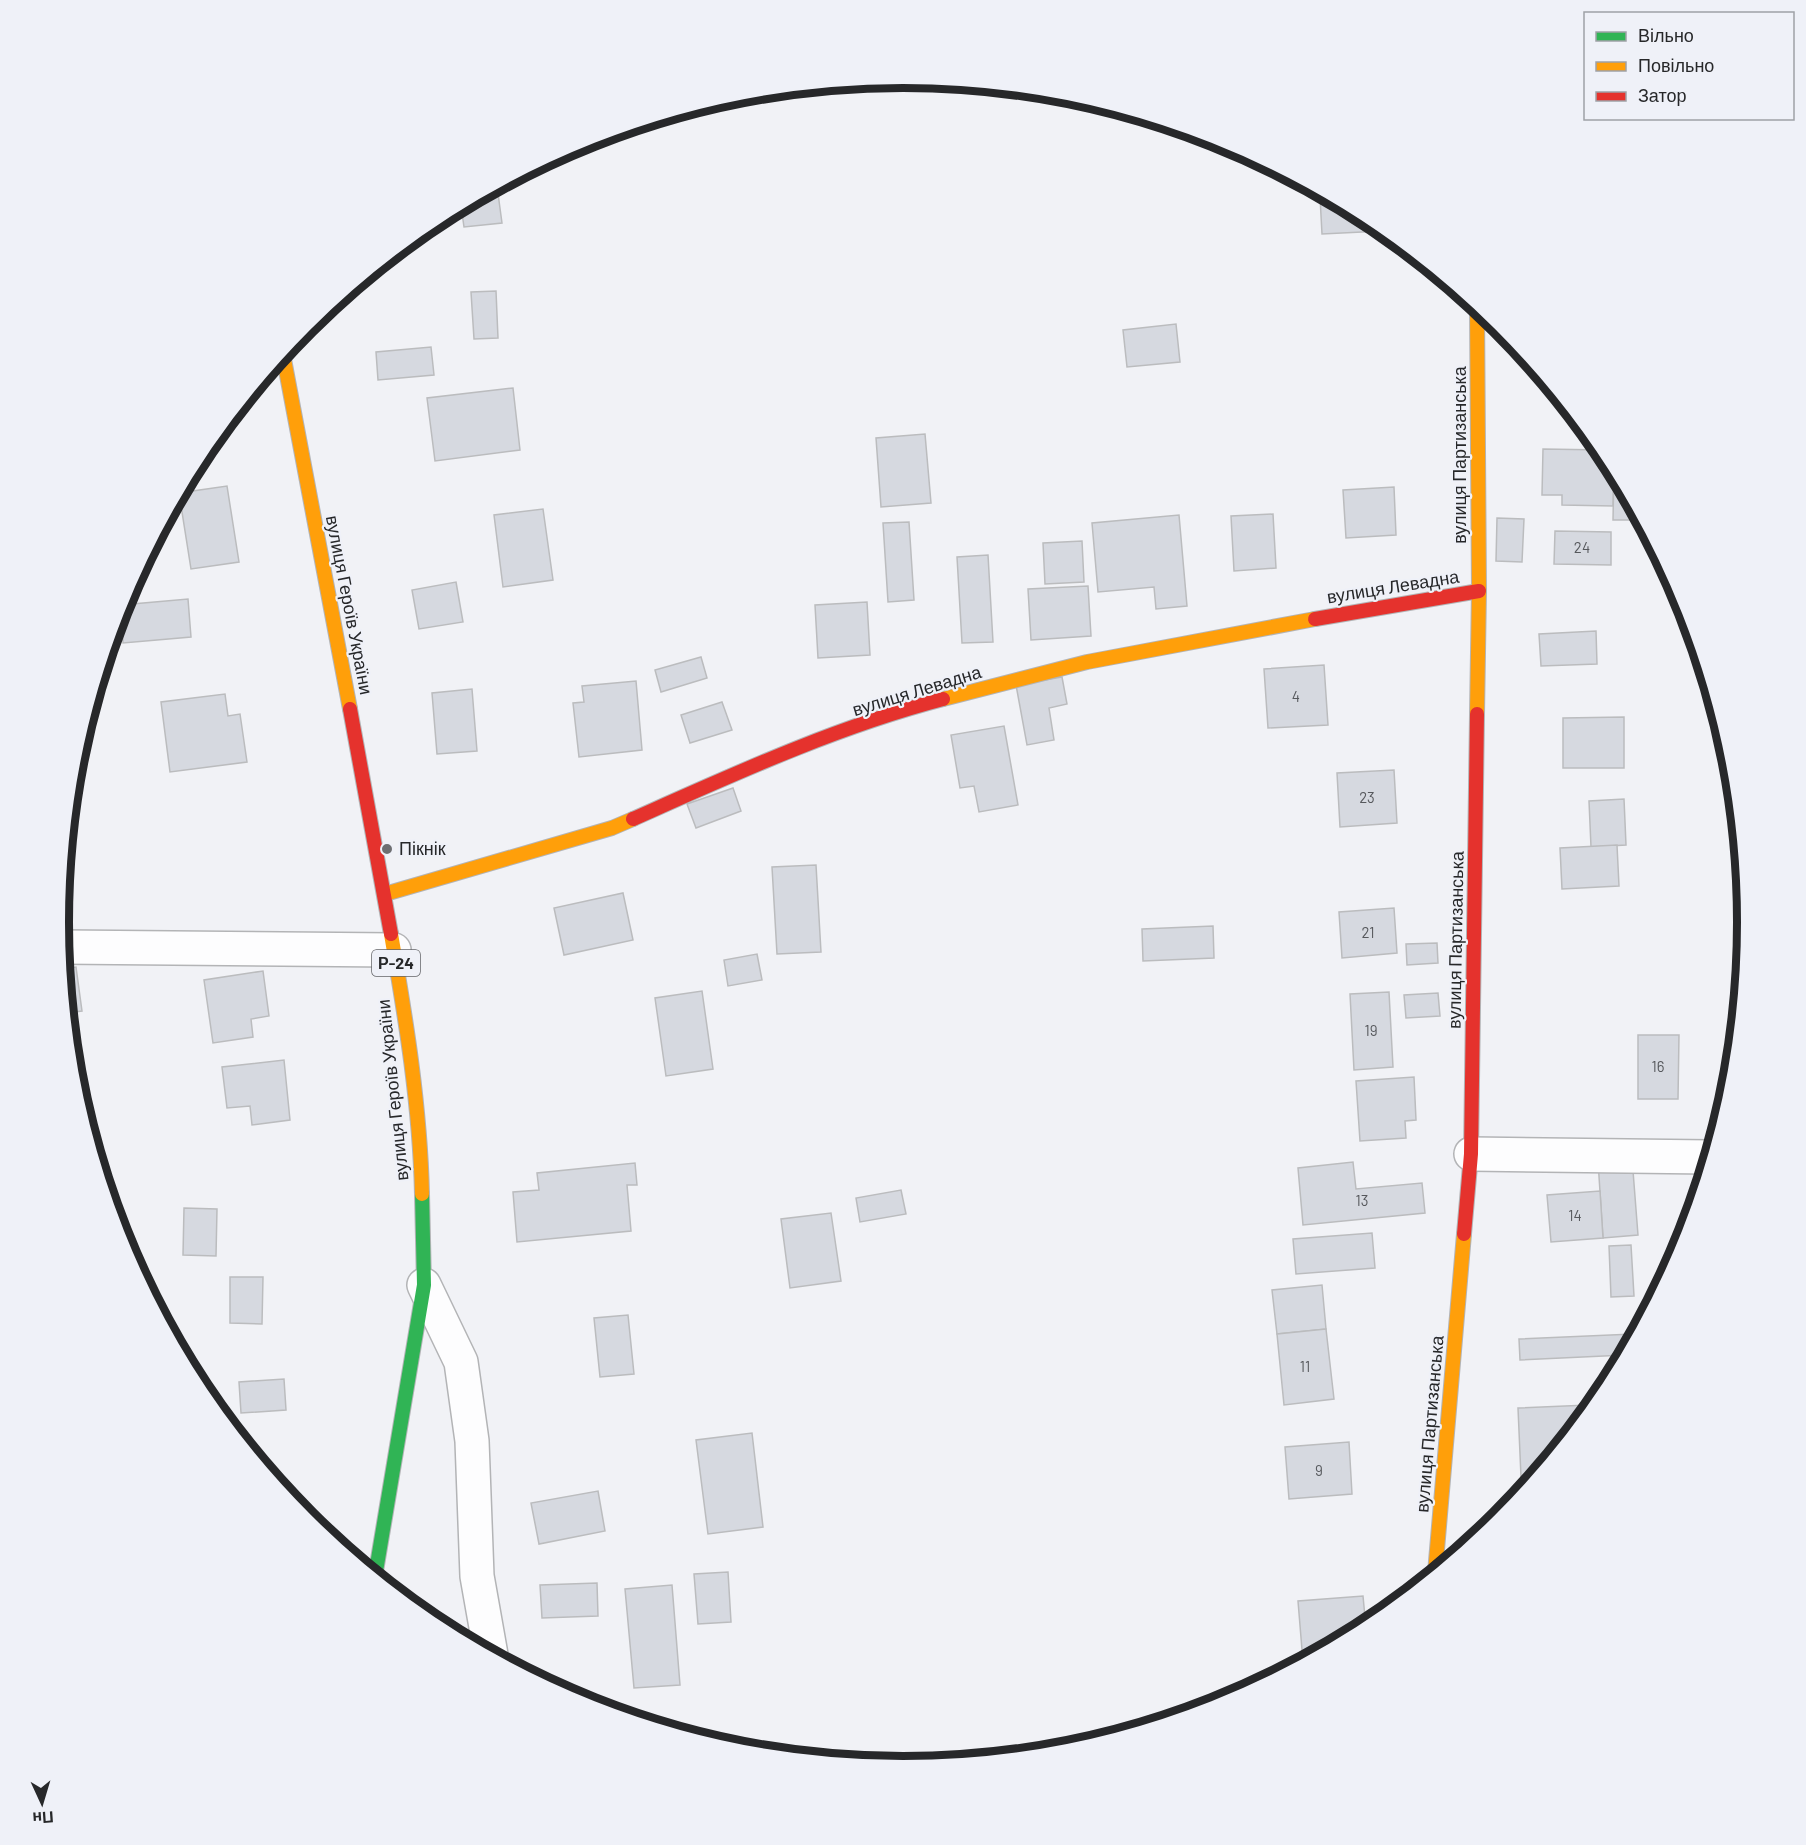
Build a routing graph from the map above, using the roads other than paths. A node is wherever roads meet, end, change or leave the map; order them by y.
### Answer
1 (1477, 318) edge
2 (285, 363) edge
3 (1479, 591) junction
4 (385, 894) junction
5 (70, 947) edge
6 (394, 950) junction
7 (1471, 1154) junction
8 (1703, 1157) edge
9 (424, 1285) junction
10 (1436, 1564) edge
11 (376, 1569) edge
12 (490, 1647) edge

1 - 3 street, вулиця Партизанська
2 - 4 street, вулиця Героїв України / Р-24
3 - 4 street, вулиця Левадна
3 - 7 street, вулиця Партизанська
4 - 6 street, вулиця Героїв України / Р-24
5 - 6 street
6 - 9 street, вулиця Героїв України / Р-24
7 - 8 street
7 - 10 street, вулиця Партизанська
9 - 11 street, вулиця Героїв України / Р-24
9 - 12 street

